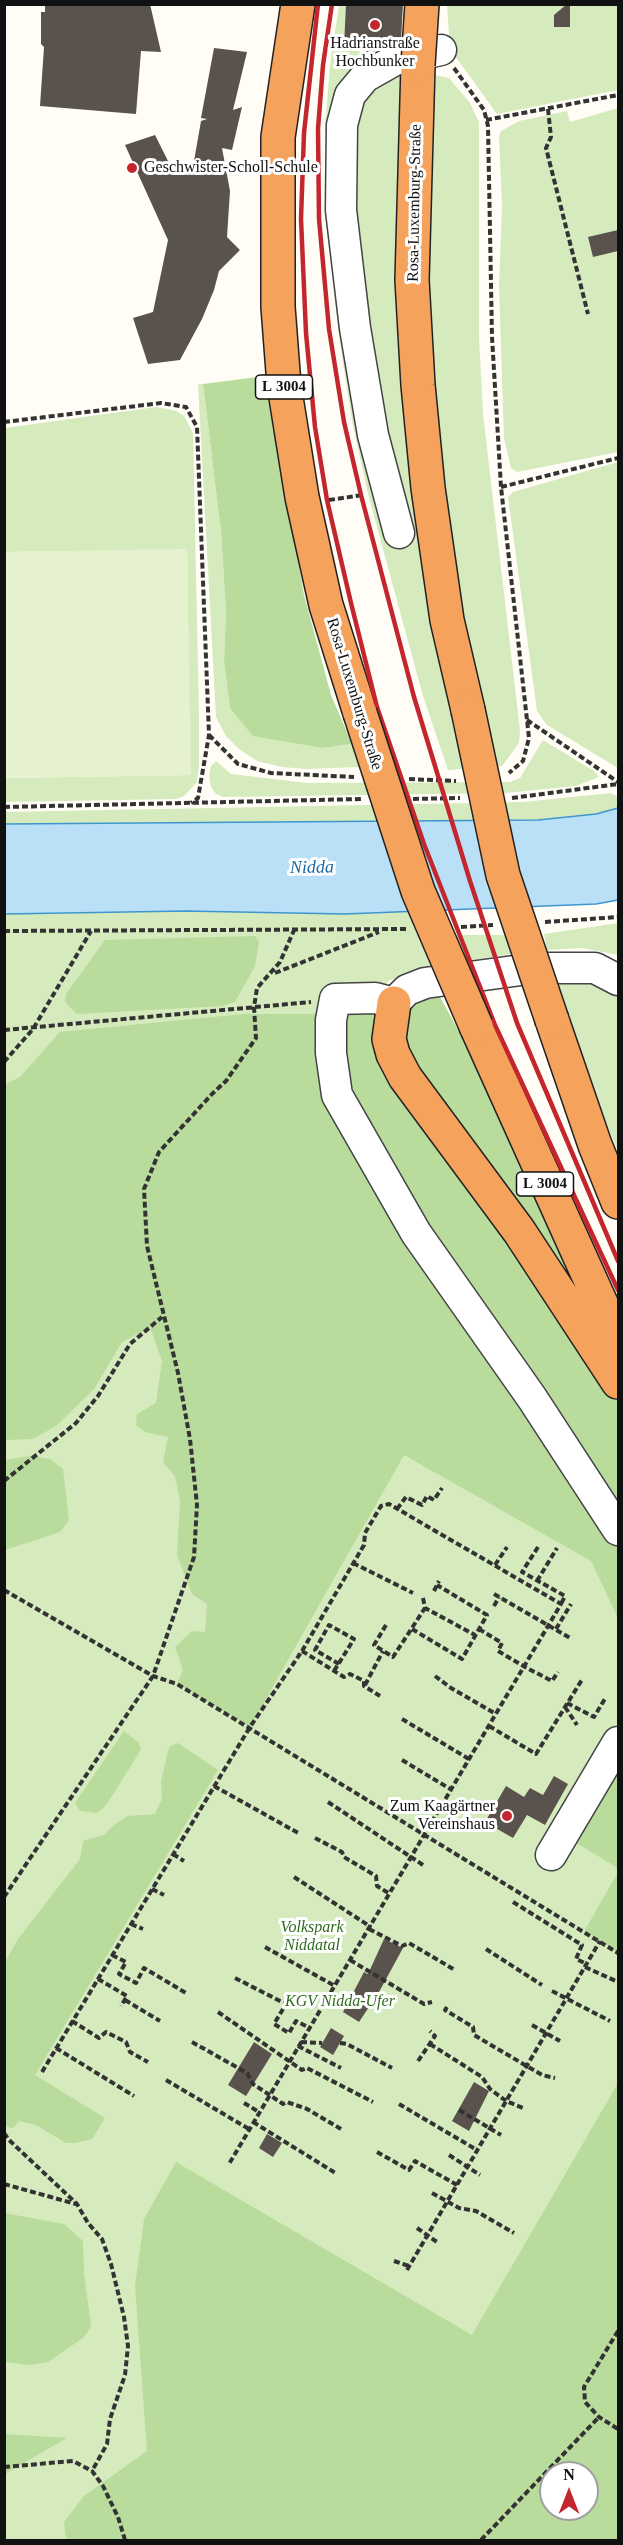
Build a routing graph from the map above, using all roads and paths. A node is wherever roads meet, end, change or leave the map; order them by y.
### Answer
1 (298, 4) edge
2 (422, 4) edge
3 (430, 58) junction
4 (618, 95) edge
5 (548, 109) junction
6 (486, 120) junction
7 (588, 314) dead end
8 (4, 422) edge
9 (618, 458) edge
10 (501, 487) junction
11 (388, 492) junction
12 (319, 502) dead end
13 (399, 533) dead end
14 (618, 782) edge
15 (4, 807) edge
16 (295, 928) junction
17 (408, 929) dead end
18 (91, 930) junction
19 (382, 930) junction
20 (4, 931) edge
21 (272, 974) junction
22 (618, 980) edge
23 (335, 999) junction
24 (394, 1003) junction
25 (254, 1007) junction
26 (33, 1029) junction
27 (4, 1030) edge
28 (4, 1062) edge
29 (618, 1202) edge
30 (162, 1316) junction
31 (618, 1341) edge
32 (618, 1382) edge
33 (4, 1481) edge
34 (442, 1488) dead end
35 (398, 1509) junction
36 (618, 1530) edge
37 (507, 1546) dead end
38 (538, 1547) dead end
39 (557, 1548) dead end
40 (353, 1563) junction
41 (495, 1565) junction
42 (537, 1581) junction
43 (4, 1590) edge
44 (434, 1591) dead end
45 (413, 1593) dead end
46 (423, 1598) dead end
47 (561, 1604) junction
48 (571, 1604) dead end
49 (494, 1605) dead end
50 (425, 1608) junction
51 (386, 1625) dead end
52 (549, 1625) junction
53 (412, 1629) junction
54 (479, 1629) junction
55 (556, 1629) junction
56 (475, 1635) junction
57 (570, 1638) dead end
58 (302, 1651) junction
59 (383, 1651) junction
60 (339, 1664) junction
61 (525, 1667) junction
62 (334, 1671) junction
63 (558, 1672) dead end
64 (153, 1676) junction
65 (435, 1676) dead end
66 (583, 1678) dead end
67 (364, 1686) junction
68 (380, 1696) dead end
69 (606, 1697) dead end
70 (566, 1705) junction
71 (496, 1714) junction
72 (402, 1719) dead end
73 (578, 1725) dead end
74 (489, 1726) junction
75 (250, 1727) junction
76 (618, 1742) edge
77 (469, 1759) junction
78 (402, 1760) dead end
79 (214, 1786) junction
80 (452, 1790) junction
81 (328, 1802) dead end
82 (424, 1833) junction
83 (300, 1834) dead end
84 (315, 1838) dead end
85 (173, 1854) junction
86 (551, 1855) dead end
87 (411, 1858) junction
88 (184, 1861) dead end
89 (423, 1865) dead end
90 (294, 1877) dead end
91 (152, 1889) junction
92 (390, 1894) junction
93 (164, 1895) dead end
94 (4, 1897) edge
95 (513, 1902) dead end
96 (131, 1924) junction
97 (370, 1928) junction
98 (144, 1929) dead end
99 (600, 1941) junction
100 (265, 1947) dead end
101 (486, 1949) dead end
102 (618, 1953) edge
103 (112, 1955) junction
104 (350, 1960) junction
105 (586, 1965) junction
106 (455, 1970) dead end
107 (235, 1978) dead end
108 (98, 1979) junction
109 (618, 1982) edge
110 (542, 1985) dead end
111 (335, 1986) junction
112 (552, 1991) dead end
113 (186, 1993) dead end
114 (566, 1999) junction
115 (125, 2000) junction
116 (432, 2002) dead end
117 (121, 2006) dead end
118 (447, 2007) dead end
119 (218, 2012) dead end
120 (72, 2021) junction
121 (160, 2021) dead end
122 (610, 2021) dead end
123 (532, 2025) dead end
124 (310, 2028) junction
125 (430, 2031) dead end
126 (546, 2033) junction
127 (560, 2041) dead end
128 (192, 2042) dead end
129 (322, 2043) dead end
130 (340, 2043) dead end
131 (300, 2044) junction
132 (430, 2044) junction
133 (56, 2048) junction
134 (289, 2061) junction
135 (418, 2061) dead end
136 (148, 2062) dead end
137 (527, 2066) junction
138 (341, 2068) dead end
139 (392, 2068) dead end
140 (42, 2072) dead end
141 (555, 2078) dead end
142 (166, 2080) dead end
143 (269, 2094) junction
144 (134, 2096) dead end
145 (506, 2101) junction
146 (373, 2102) dead end
147 (244, 2103) dead end
148 (399, 2104) dead end
149 (524, 2108) dead end
150 (459, 2110) dead end
151 (259, 2112) junction
152 (253, 2122) junction
153 (249, 2128) junction
154 (490, 2128) junction
155 (341, 2129) dead end
156 (4, 2133) edge
157 (501, 2135) dead end
158 (477, 2150) junction
159 (377, 2152) dead end
160 (449, 2155) dead end
161 (229, 2164) dead end
162 (468, 2167) junction
163 (337, 2174) dead end
164 (480, 2175) dead end
165 (4, 2184) edge
166 (457, 2185) junction
167 (432, 2193) dead end
168 (448, 2201) junction
169 (77, 2204) junction
170 (417, 2229) dead end
171 (514, 2233) dead end
172 (428, 2235) junction
173 (437, 2242) dead end
174 (394, 2261) dead end
175 (618, 2331) edge
176 (599, 2417) junction
177 (618, 2429) edge
178 (4, 2467) edge
179 (92, 2471) junction
180 (124, 2541) edge
181 (481, 2541) edge

1 - 31 highway, Rosa-Luxemburg-Straße / L 3004, bridge
2 - 3 highway, Rosa-Luxemburg-Straße, bridge
3 - 6 path
3 - 11 street
3 - 29 highway, Rosa-Luxemburg-Straße, bridge
4 - 5 path
5 - 6 path
5 - 7 path
6 - 10 path
8 - 15 path
9 - 10 path
10 - 14 path
11 - 12 path
11 - 13 street
16 - 18 path
16 - 19 path
16 - 21 path
17 - 19 path
18 - 20 path
18 - 26 path
19 - 21 path
21 - 25 path
22 - 24 street
23 - 24 street
23 - 25 path
23 - 36 street
24 - 32 highway
25 - 26 path
25 - 30 path
26 - 27 path
26 - 28 path
30 - 33 path
30 - 64 path
34 - 35 path
35 - 40 path
35 - 41 path
37 - 41 path
38 - 42 path
39 - 42 path
40 - 45 path
40 - 58 path
41 - 47 path
42 - 47 path
43 - 64 path
44 - 54 path
46 - 50 path
47 - 52 path
48 - 55 path
49 - 52 path
50 - 53 path
50 - 56 path
51 - 59 path
52 - 55 path
52 - 61 path
53 - 56 path
53 - 59 path
54 - 56 path
54 - 61 path
55 - 57 path
58 - 62 path
58 - 75 path
59 - 67 path
60 - 60 path
60 - 62 path
61 - 63 path
61 - 71 path
62 - 67 path
64 - 75 path
64 - 94 path
65 - 71 path
66 - 70 path
67 - 68 path
69 - 70 path
70 - 73 path
70 - 74 path
71 - 74 path
72 - 77 path
74 - 77 path
75 - 79 path
75 - 82 path
76 - 86 street
77 - 80 path
78 - 80 path
79 - 83 path
79 - 85 path
80 - 82 path
81 - 87 path
82 - 87 path
82 - 99 path
84 - 92 path
85 - 88 path
85 - 91 path
87 - 89 path
87 - 92 path
90 - 97 path
91 - 93 path
91 - 96 path
92 - 97 path
95 - 105 path
96 - 98 path
96 - 103 path
97 - 104 path
97 - 106 path
99 - 102 path
99 - 105 path
100 - 111 path
101 - 110 path
103 - 108 path
103 - 113 path
104 - 111 path
104 - 116 path
105 - 109 path
105 - 114 path
107 - 124 path
108 - 115 path
108 - 120 path
111 - 124 path
112 - 114 path
114 - 122 path
114 - 126 path
115 - 117 path
115 - 121 path
118 - 137 path
119 - 134 path
120 - 133 path
120 - 136 path
123 - 126 path
124 - 131 path
125 - 132 path
126 - 127 path
126 - 137 path
128 - 143 path
129 - 131 path
130 - 139 path
131 - 134 path
131 - 138 path
132 - 135 path
132 - 145 path
133 - 140 path
133 - 144 path
134 - 143 path
134 - 146 path
137 - 141 path
137 - 145 path
142 - 153 path
143 - 151 path
143 - 155 path
145 - 149 path
145 - 154 path
147 - 151 path
148 - 158 path
150 - 154 path
151 - 152 path
152 - 153 path
152 - 163 path
153 - 161 path
154 - 157 path
154 - 158 path
156 - 169 path
158 - 162 path
159 - 166 path
160 - 162 path
162 - 164 path
162 - 166 path
165 - 169 path
166 - 168 path
167 - 168 path
168 - 171 path
168 - 172 path
169 - 179 path
170 - 172 path
172 - 173 path
172 - 174 path
175 - 176 path
176 - 177 path
176 - 181 path
178 - 179 path
179 - 180 path

